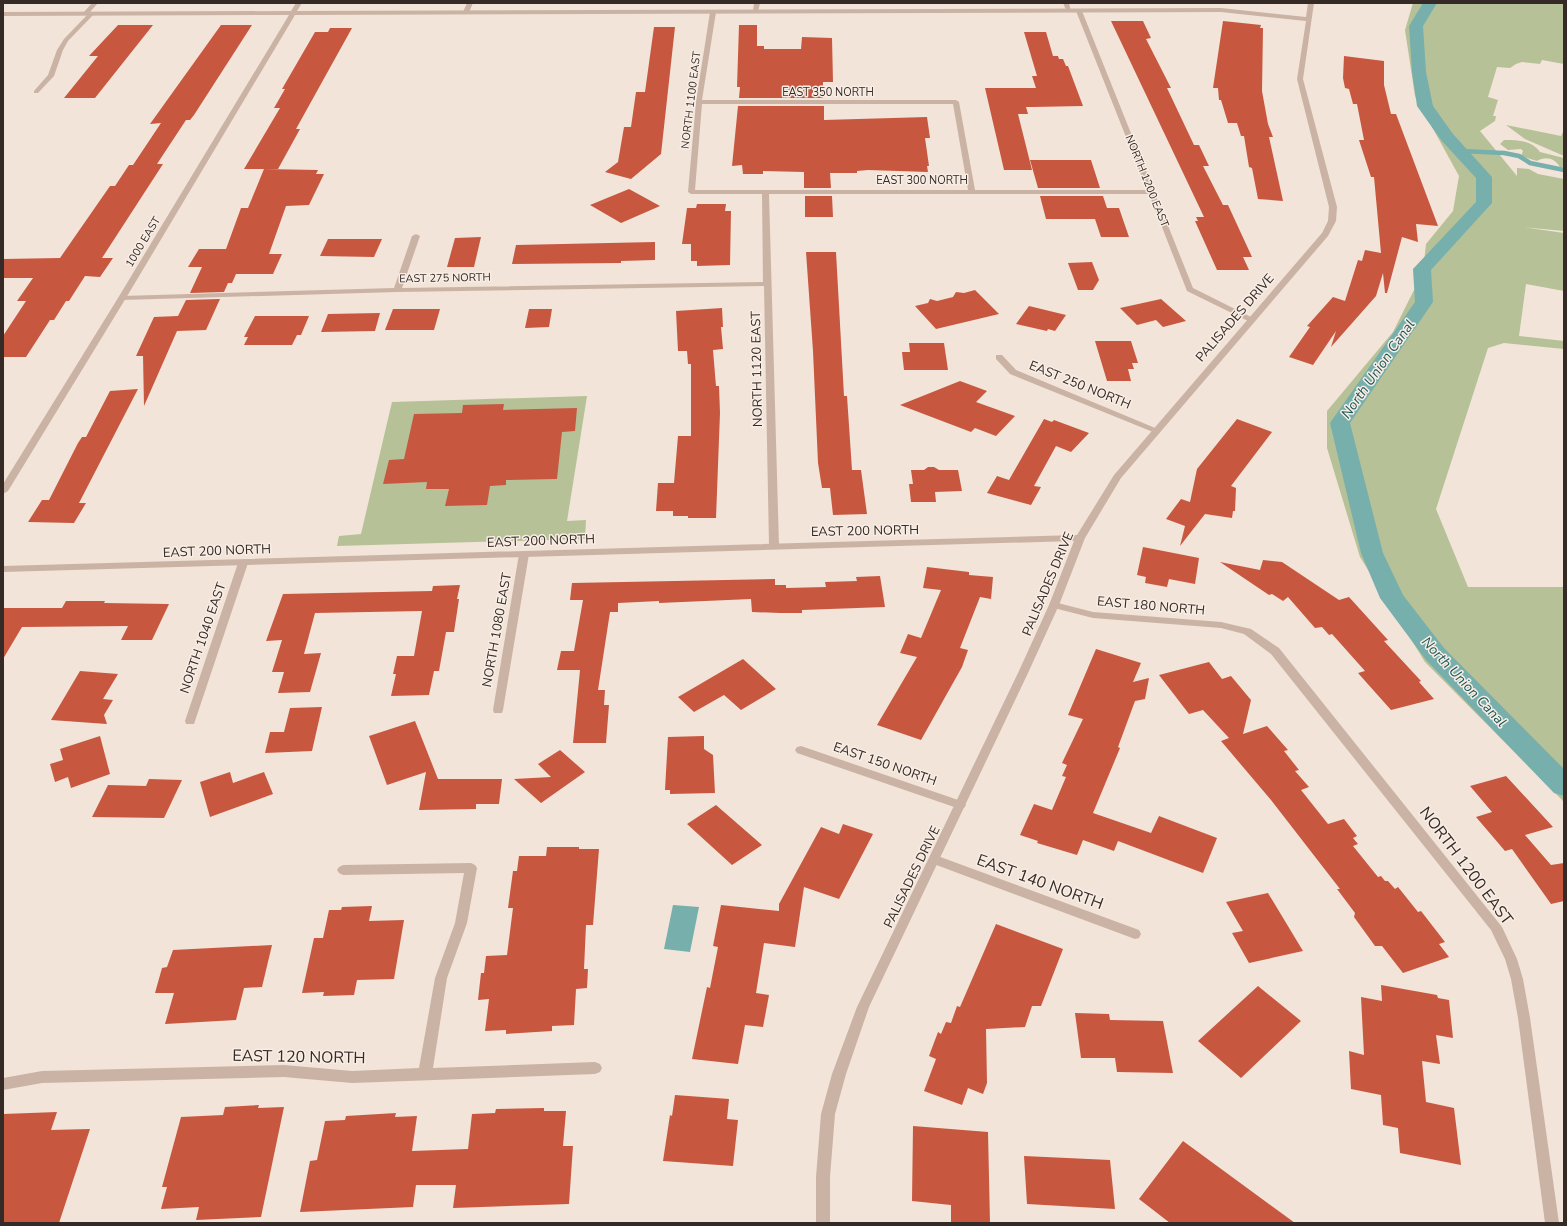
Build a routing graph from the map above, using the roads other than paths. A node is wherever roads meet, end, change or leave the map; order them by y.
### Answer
1 (95, 3) edge
2 (299, 3) edge
3 (470, 3) edge
4 (757, 3) edge
5 (1066, 3) edge
6 (1311, 3) edge
7 (756, 11) junction
8 (1069, 11) junction
9 (1079, 11) junction
10 (466, 12) junction
11 (713, 12) junction
12 (89, 13) junction
13 (293, 13) junction
14 (3, 14) edge
15 (1307, 19) junction
16 (36, 92) dead end
17 (699, 102) junction
18 (972, 191) junction
19 (691, 192) joint
20 (765, 192) junction
21 (1152, 192) junction
22 (416, 236) dead end
23 (768, 284) junction
24 (397, 290) junction
25 (122, 298) junction
26 (1251, 318) junction
27 (999, 357) dead end
28 (1156, 430) junction
29 (3, 492) edge
30 (1080, 538) junction
31 (774, 546) junction
32 (524, 554) junction
33 (243, 563) junction
34 (3, 569) edge
35 (1054, 606) junction
36 (1247, 631) joint
37 (498, 710) dead end
38 (190, 721) dead end
39 (801, 750) dead end
40 (960, 805) junction
41 (935, 860) junction
42 (343, 870) dead end
43 (1135, 934) dead end
44 (595, 1068) dead end
45 (425, 1075) junction
46 (3, 1084) edge
47 (823, 1223) edge
48 (1552, 1223) edge

1 - 12 street
2 - 13 street, 1000 EAST
3 - 10 street
4 - 7 street
5 - 8 street
6 - 15 street, PALISADES DRIVE
7 - 8 street
7 - 11 street
8 - 9 street
9 - 15 street
9 - 21 street, NORTH 1200 EAST
10 - 11 street
10 - 13 street
11 - 17 street, NORTH 1100 EAST
12 - 13 street
12 - 14 street
12 - 16 street
13 - 25 street, 1000 EAST
15 - 26 street, PALISADES DRIVE
17 - 18 street, EAST 350 NORTH
17 - 19 street, NORTH 1100 EAST
18 - 20 street, EAST 300 NORTH
18 - 21 street, EAST 300 NORTH
19 - 20 street, EAST 300 NORTH
20 - 23 street, NORTH 1120 EAST
21 - 26 street, NORTH 1200 EAST
22 - 24 street
23 - 24 street, EAST 275 NORTH
23 - 31 street, NORTH 1120 EAST
24 - 25 street, EAST 275 NORTH
25 - 29 street, 1000 EAST
26 - 28 street, PALISADES DRIVE
27 - 28 street, EAST 250 NORTH
28 - 30 street, PALISADES DRIVE
30 - 31 street, EAST 200 NORTH
30 - 35 street, PALISADES DRIVE
31 - 32 street, EAST 200 NORTH
32 - 33 street, EAST 200 NORTH
32 - 37 street, NORTH 1080 EAST
33 - 34 street, EAST 200 NORTH
33 - 38 street, NORTH 1040 EAST
35 - 36 street, EAST 180 NORTH
35 - 40 street, PALISADES DRIVE
36 - 48 street, NORTH 1200 EAST
39 - 40 street, EAST 150 NORTH
40 - 41 street, PALISADES DRIVE
41 - 43 street, EAST 140 NORTH
41 - 47 street, PALISADES DRIVE
42 - 45 street
44 - 45 street, EAST 120 NORTH
45 - 46 street, EAST 120 NORTH

